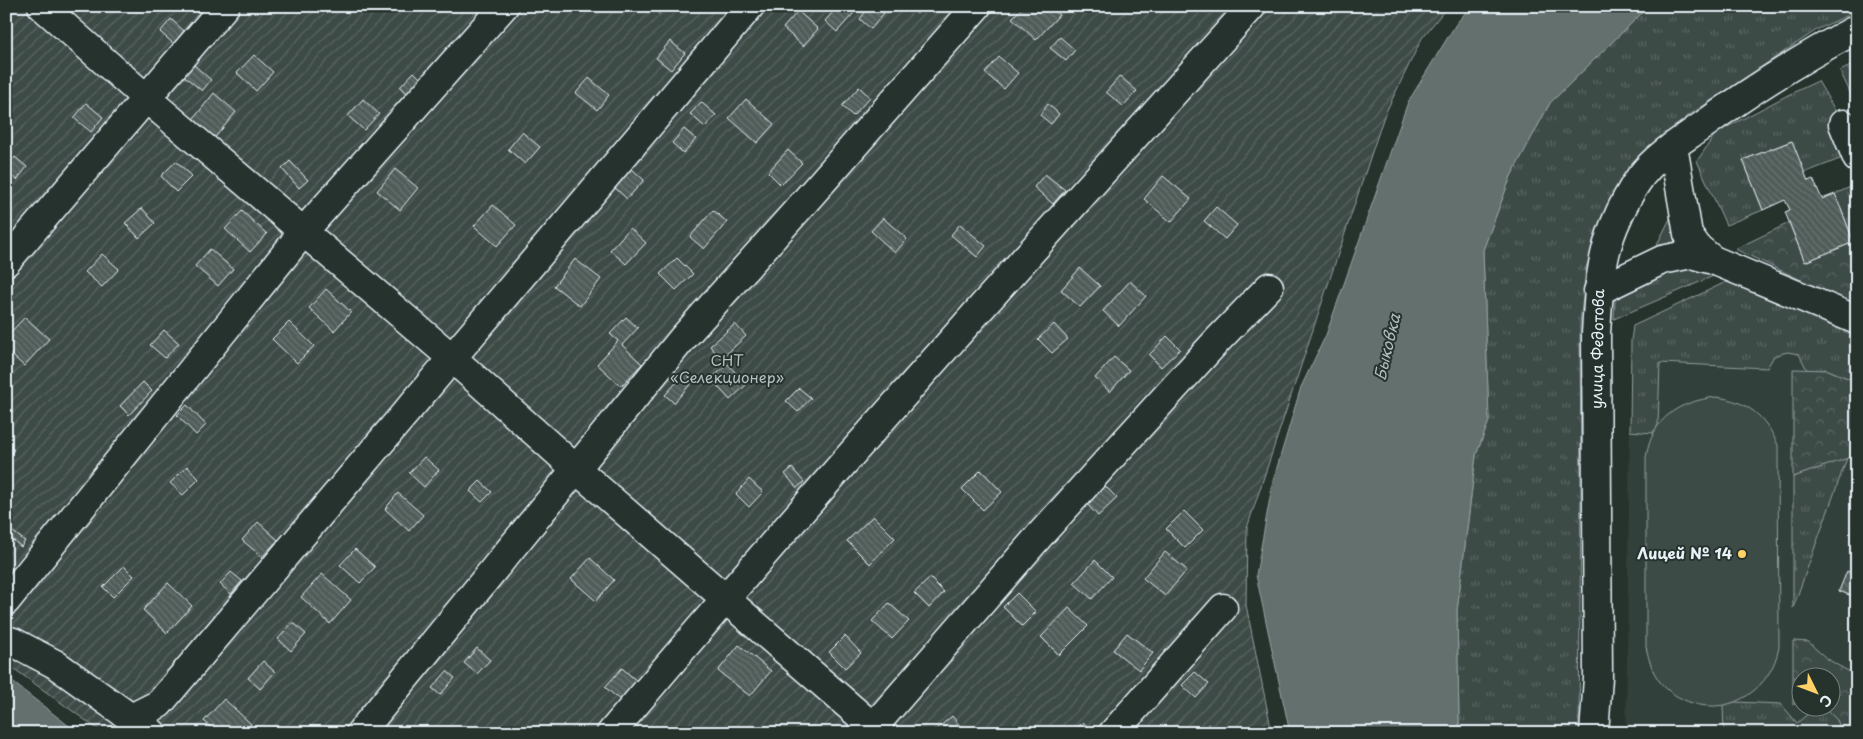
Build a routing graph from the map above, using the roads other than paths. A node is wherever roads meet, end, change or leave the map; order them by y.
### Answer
1 (42, 6) edge
2 (226, 6) edge
3 (504, 6) edge
4 (750, 6) edge
5 (976, 6) edge
6 (1252, 6) edge
7 (1857, 29) edge
8 (146, 98) junction
9 (1843, 124) dead end
10 (1673, 146) junction
11 (1857, 158) edge
12 (304, 231) junction
13 (1712, 260) junction
14 (6, 262) edge
15 (1269, 286) dead end
16 (1598, 292) junction
17 (1857, 320) edge
18 (452, 357) junction
19 (576, 469) junction
20 (724, 599) junction
21 (6, 601) edge
22 (1223, 608) dead end
23 (6, 640) edge
24 (142, 726) edge
25 (874, 731) edge
26 (360, 733) edge
27 (611, 733) edge
28 (1113, 733) edge
29 (1594, 733) edge

1 - 8 street
2 - 8 street
3 - 12 street
4 - 18 street
5 - 19 street
6 - 20 street
7 - 10 street, улица Федотова
8 - 12 street
8 - 14 street
9 - 11 street
10 - 13 street
10 - 16 street, улица Федотова
12 - 18 street
12 - 21 street
13 - 16 street
13 - 17 street
15 - 25 street
16 - 29 street, улица Федотова
18 - 19 street
18 - 24 street
19 - 20 street
19 - 26 street
20 - 25 street
20 - 27 street
22 - 28 street
23 - 24 street

